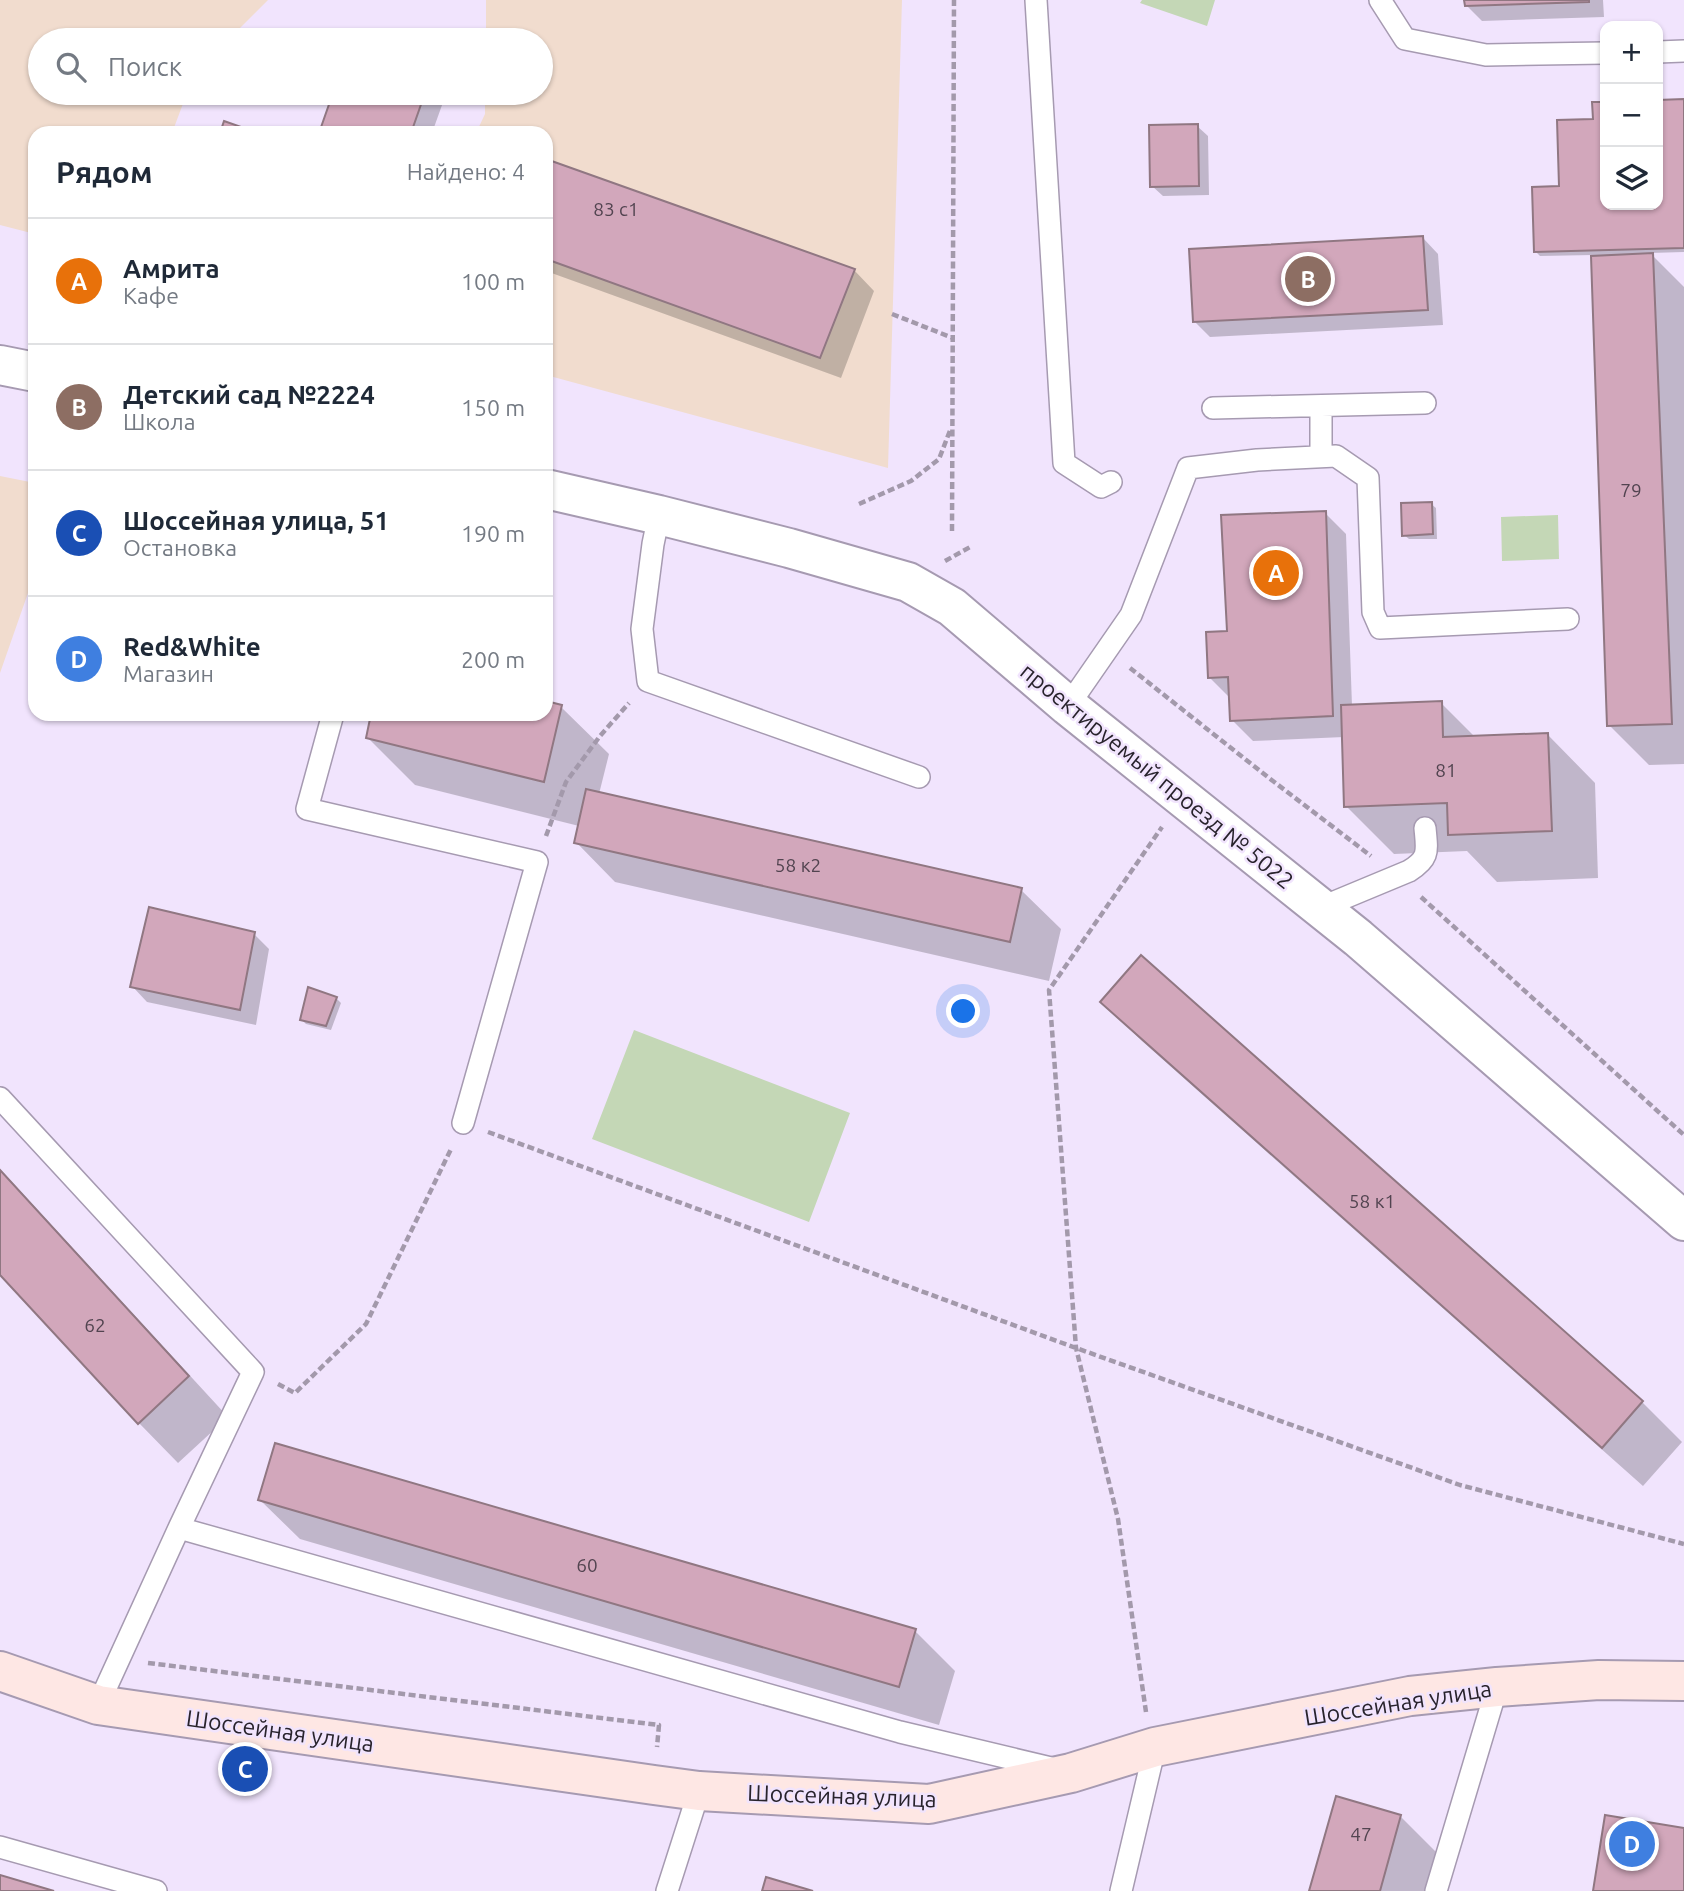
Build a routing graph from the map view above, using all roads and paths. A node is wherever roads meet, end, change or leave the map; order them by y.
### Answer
1 (954, 0) edge
2 (1036, 0) edge
3 (1380, 0) edge
4 (1684, 51) edge
5 (1663, 52) edge
6 (1600, 53) edge
7 (892, 314) dead end
8 (953, 338) junction
9 (0, 365) edge
10 (28, 371) edge
11 (1425, 403) dead end
12 (1321, 406) junction
13 (1213, 408) dead end
14 (953, 424) junction
15 (1321, 456) junction
16 (1111, 482) dead end
17 (553, 491) edge
18 (859, 504) dead end
19 (659, 514) junction
20 (953, 531) dead end
21 (1568, 619) dead end
22 (648, 681) junction
23 (1068, 706) junction
24 (331, 721) edge
25 (919, 777) dead end
26 (1182, 797) junction
27 (1425, 828) dead end
28 (537, 862) junction
29 (1320, 908) junction
30 (0, 1098) edge
31 (463, 1123) junction
32 (1684, 1221) edge
33 (1076, 1348) junction
34 (295, 1393) dead end
35 (179, 1528) junction
36 (1684, 1544) edge
37 (119, 1659) junction
38 (0, 1671) edge
39 (1684, 1681) edge
40 (1497, 1687) junction
41 (98, 1705) junction
42 (1150, 1730) junction
43 (1071, 1773) junction
44 (654, 1785) junction
45 (699, 1791) junction
46 (0, 1847) edge
47 (156, 1891) edge
48 (667, 1891) edge
49 (1121, 1891) edge
50 (1436, 1891) edge

1 - 8 path
2 - 16 lane
3 - 6 lane
4 - 5 lane
7 - 8 path
8 - 14 path
9 - 10 street
11 - 12 lane
12 - 13 lane
12 - 15 lane
14 - 18 path
14 - 20 path
15 - 21 lane
15 - 23 lane
17 - 19 street, проектируемый проезд № 5022
19 - 22 lane
19 - 23 street, проектируемый проезд № 5022
22 - 25 lane
22 - 28 path
23 - 26 street, проектируемый проезд № 5022
24 - 28 lane
26 - 29 street, проектируемый проезд № 5022
26 - 33 path
27 - 29 lane
28 - 31 lane
29 - 32 street, проектируемый проезд № 5022
30 - 35 lane
31 - 33 path
31 - 34 path
33 - 36 path
33 - 42 path
35 - 37 lane
35 - 43 lane
37 - 41 lane
37 - 44 path
38 - 41 main road, Шоссейная улица
39 - 40 main road, Шоссейная улица
40 - 42 main road, Шоссейная улица
40 - 50 lane
41 - 44 main road, Шоссейная улица
42 - 43 main road, Шоссейная улица
42 - 49 lane
43 - 45 main road, Шоссейная улица
44 - 45 main road, Шоссейная улица
45 - 48 lane
46 - 47 lane

